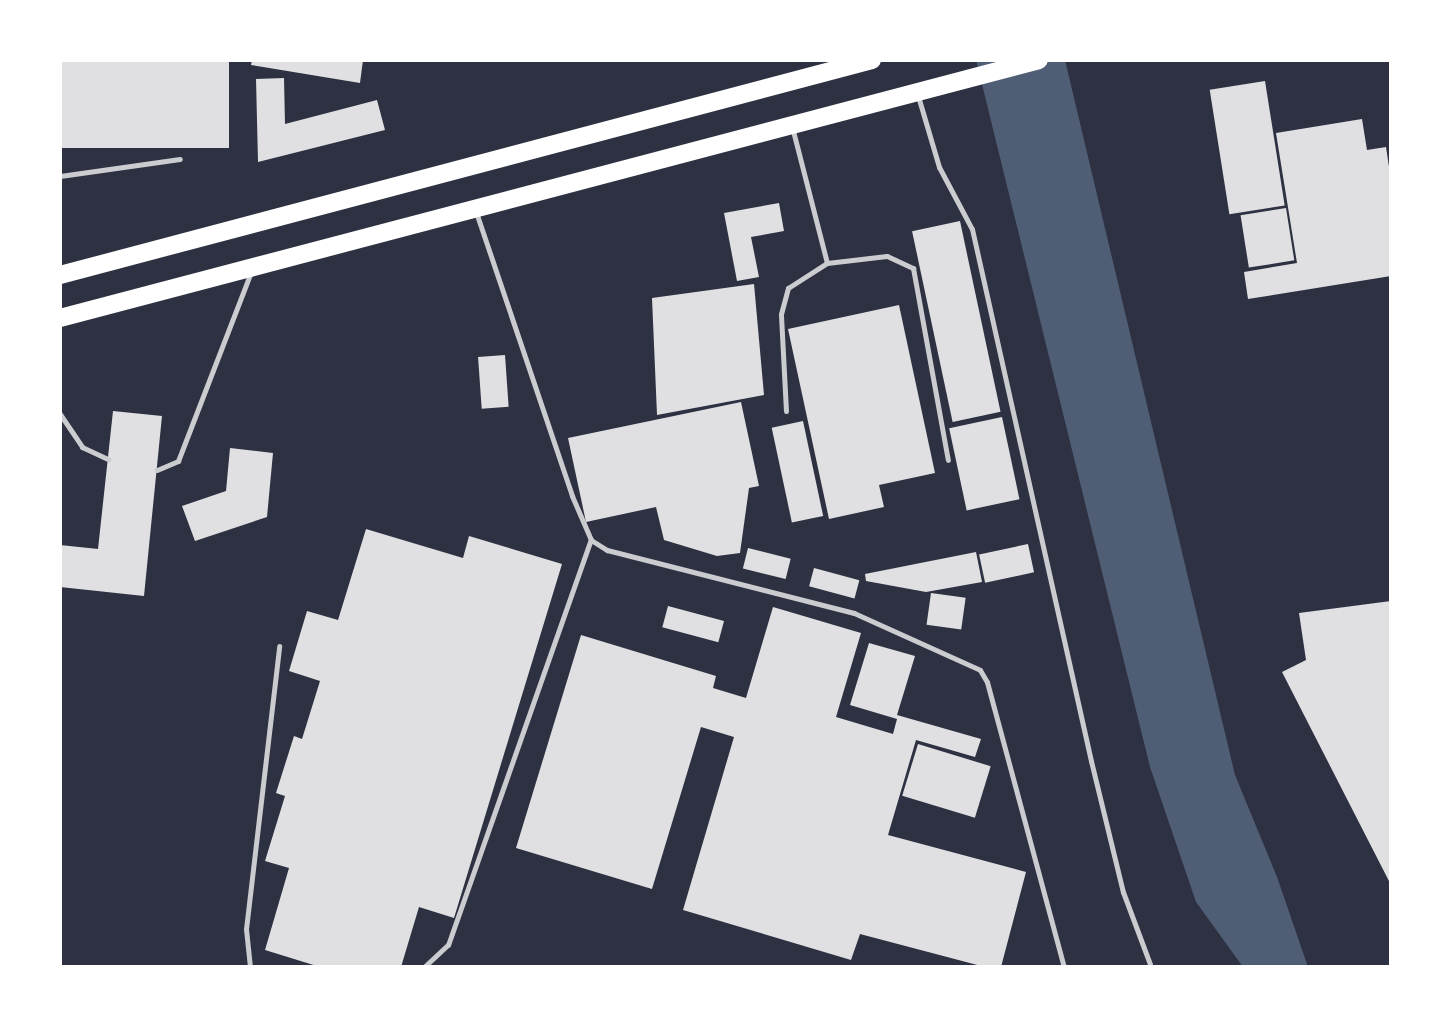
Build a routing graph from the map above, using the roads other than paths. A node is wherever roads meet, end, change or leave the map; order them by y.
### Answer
1 (872, 60) edge
2 (1039, 60) edge
3 (917, 93) junction
4 (791, 125) junction
5 (180, 159) dead end
6 (60, 176) edge
7 (475, 207) junction
8 (827, 263) junction
9 (254, 265) junction
10 (60, 275) edge
11 (60, 318) edge
12 (786, 411) dead end
13 (60, 414) edge
14 (108, 459) dead end
15 (948, 460) dead end
16 (157, 470) dead end
17 (591, 540) junction
18 (279, 646) dead end
19 (250, 967) edge
20 (424, 967) edge
21 (1064, 967) edge
22 (1150, 967) edge

1 - 10 highway
2 - 3 highway
3 - 4 highway
3 - 22 lane
4 - 7 highway
4 - 8 lane
5 - 6 lane
7 - 9 highway
7 - 17 lane
8 - 12 lane
8 - 15 lane
9 - 11 highway
9 - 16 lane
13 - 14 lane
17 - 20 lane
17 - 21 lane
18 - 19 lane

